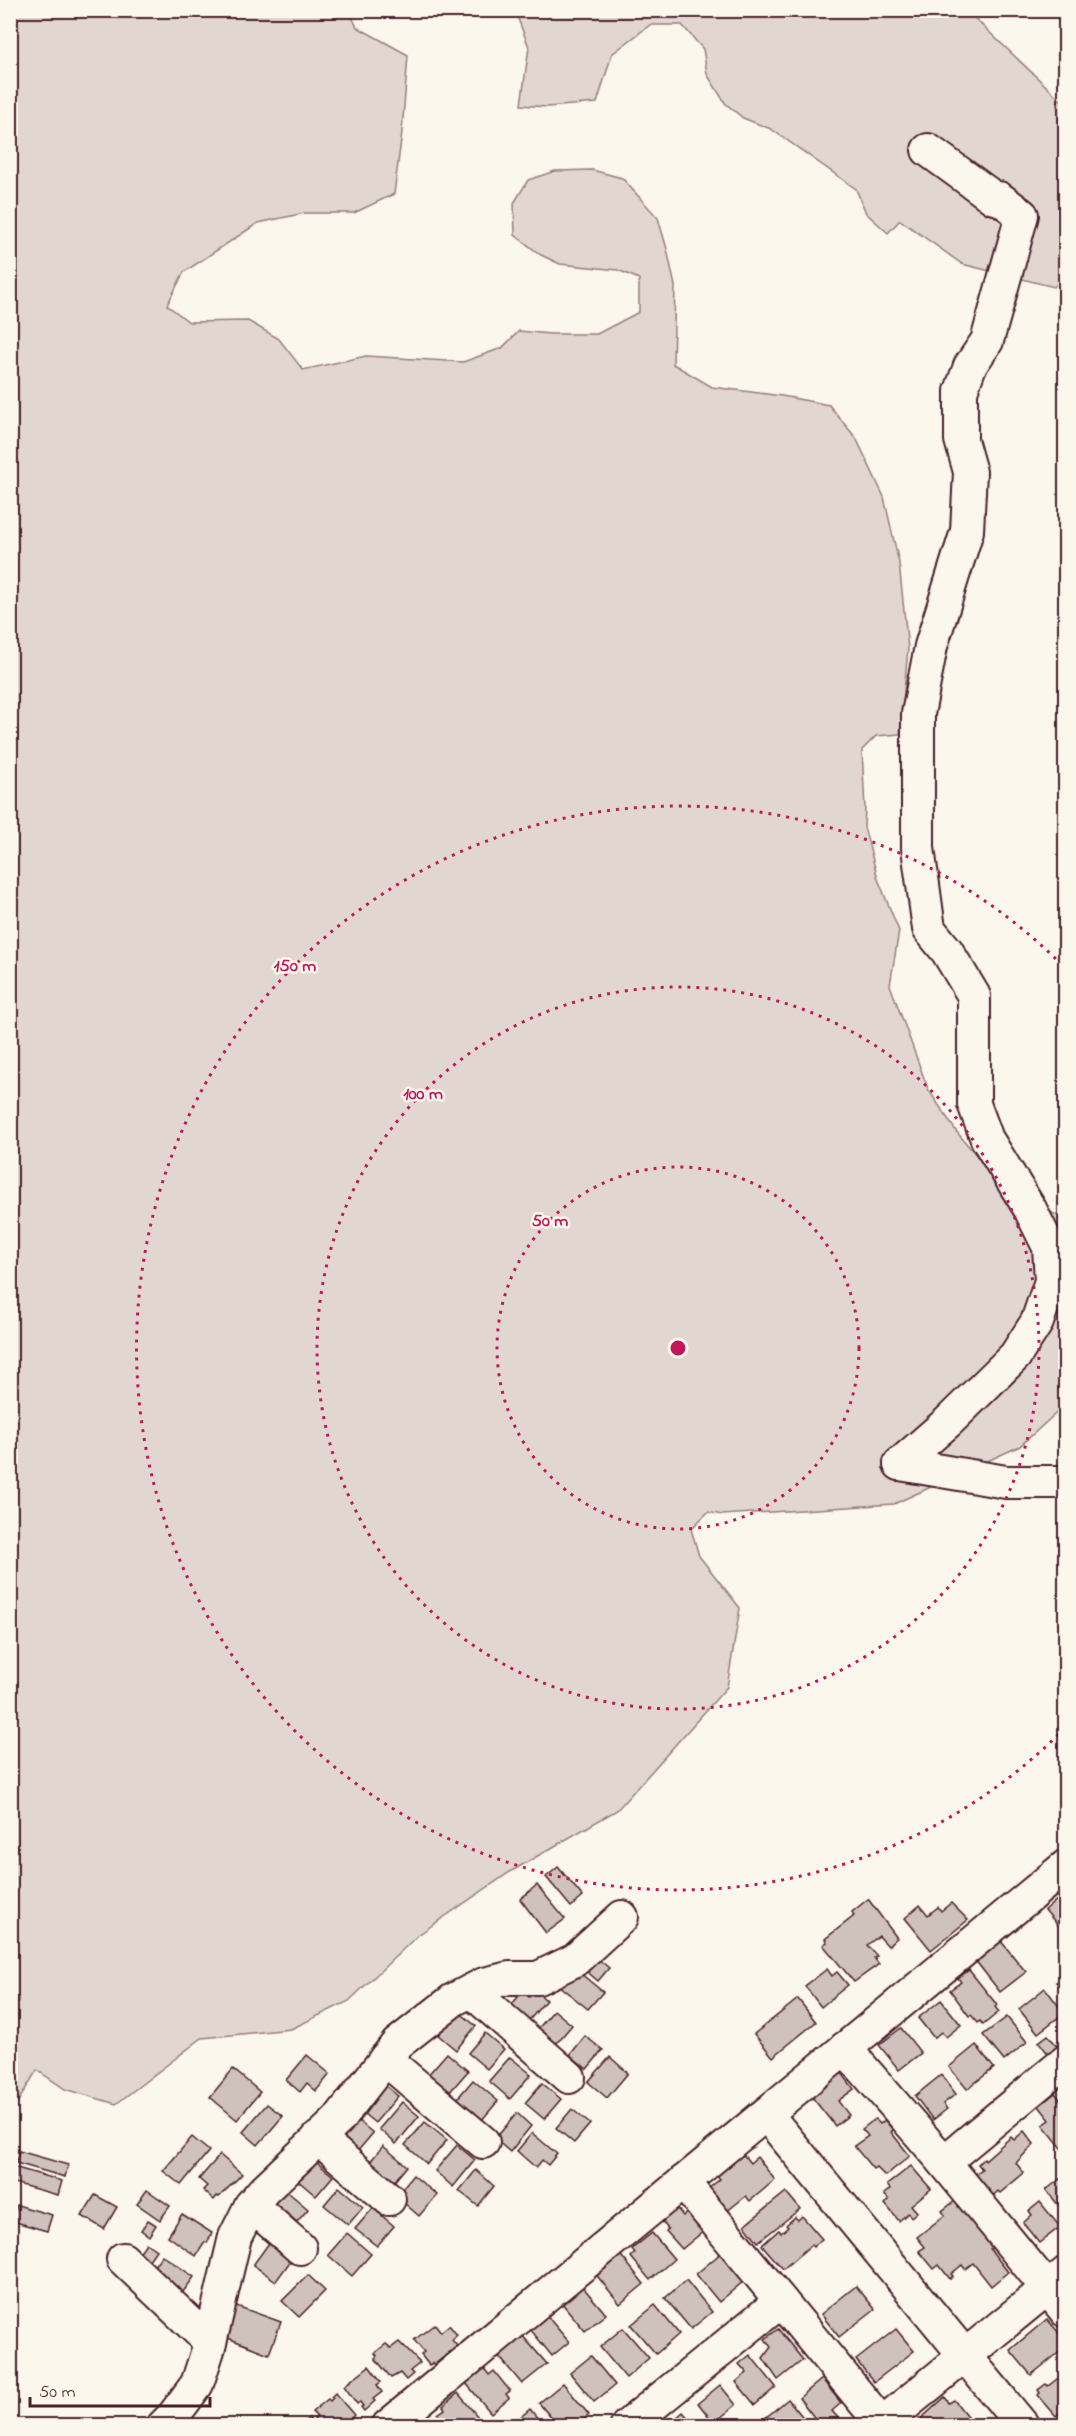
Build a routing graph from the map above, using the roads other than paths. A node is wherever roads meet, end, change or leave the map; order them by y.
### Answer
1 (928, 150) dead end
2 (1065, 1482) edge
3 (1065, 1866) edge
4 (622, 1917) dead end
5 (471, 1991) junction
6 (845, 2048) junction
7 (385, 2059) junction
8 (1065, 2061) edge
9 (569, 2077) dead end
10 (766, 2114) junction
11 (318, 2138) junction
12 (483, 2142) dead end
13 (944, 2162) junction
14 (683, 2182) junction
15 (389, 2199) dead end
16 (251, 2205) junction
17 (300, 2248) dead end
18 (123, 2259) dead end
19 (1059, 2291) edge
20 (781, 2301) junction
21 (210, 2342) junction
22 (965, 2355) junction
23 (882, 2425) edge
24 (163, 2426) edge
25 (388, 2426) edge
26 (627, 2426) edge
27 (1023, 2426) edge

1 - 2 street
3 - 6 street
4 - 5 street
5 - 7 street
5 - 9 street
6 - 10 street
6 - 13 street
7 - 11 street
7 - 12 street
8 - 13 street
10 - 14 street
10 - 22 street
11 - 15 street
11 - 16 street
13 - 19 street
14 - 20 street
14 - 25 street
16 - 17 street
16 - 21 street
18 - 21 street
19 - 22 street
20 - 23 street
20 - 26 street
21 - 24 street
22 - 23 street
22 - 27 street

